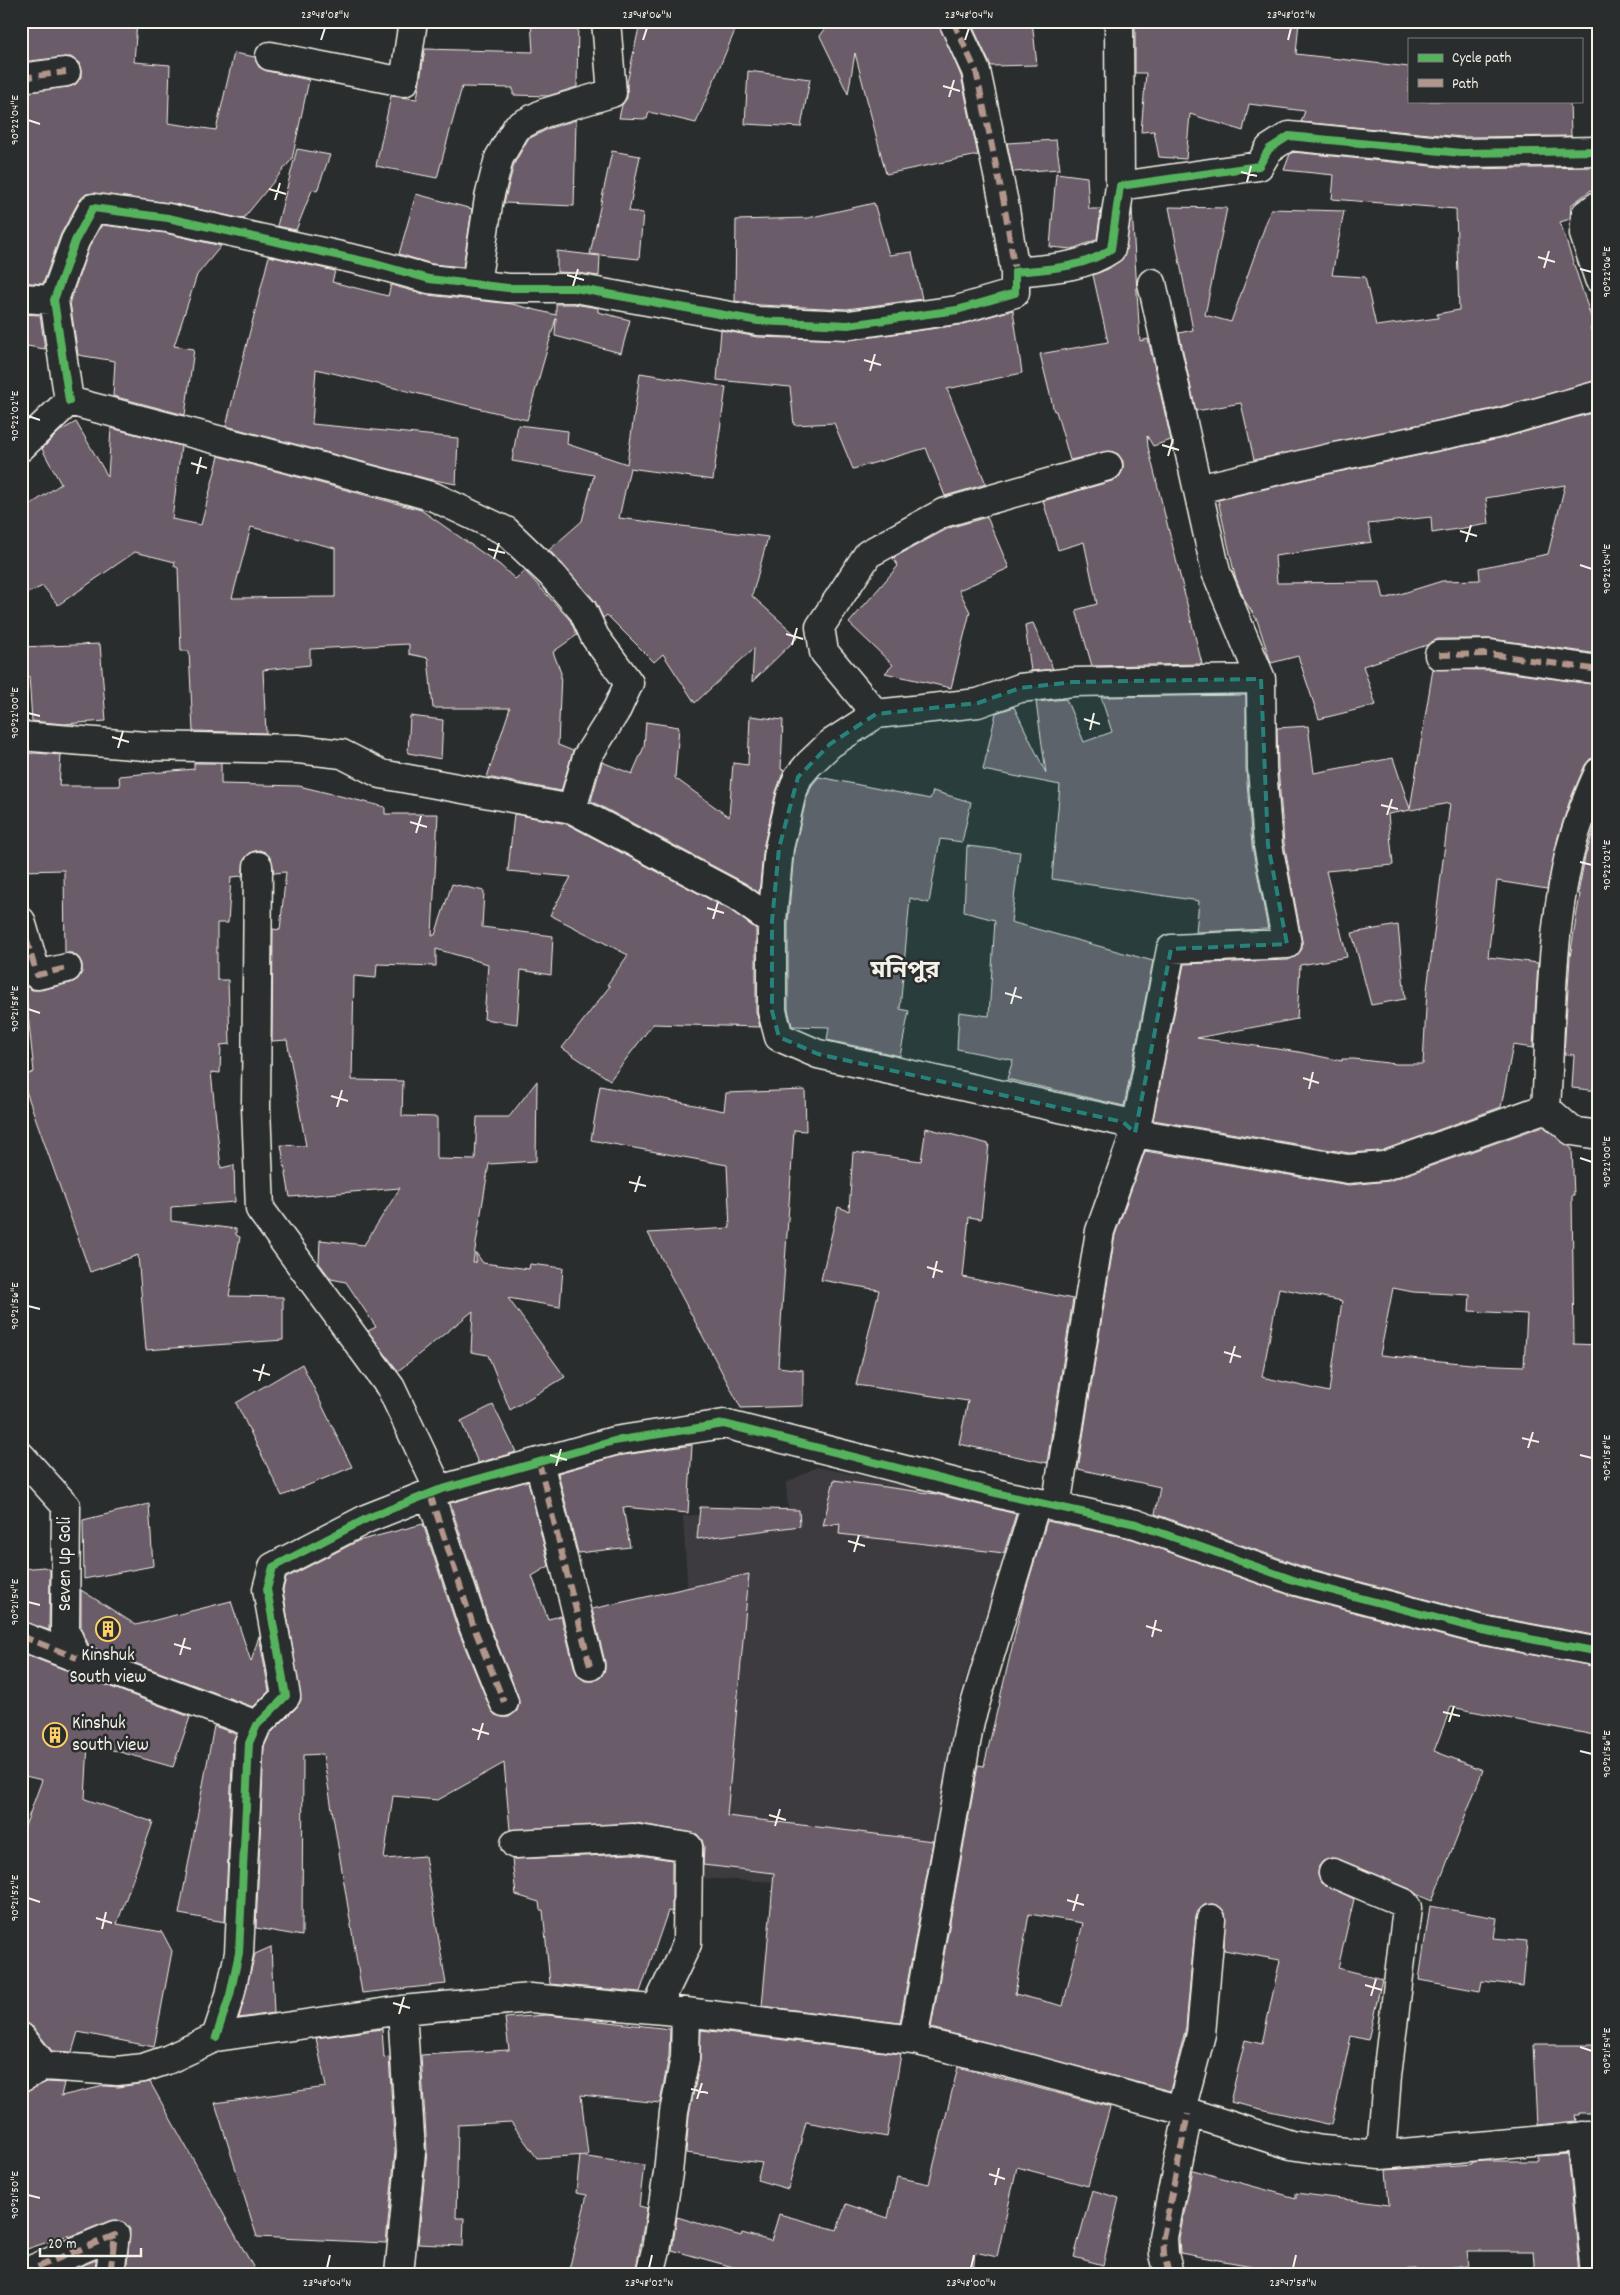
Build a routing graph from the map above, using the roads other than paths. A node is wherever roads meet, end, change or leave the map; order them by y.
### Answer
1 (413, 21) edge
2 (606, 21) edge
3 (953, 21) edge
4 (1118, 21) edge
5 (270, 56) dead end
6 (66, 72) dead end
7 (21, 78) edge
8 (1599, 151) edge
9 (1120, 186) junction
10 (1599, 205) edge
11 (1015, 272) junction
12 (1599, 279) edge
13 (1152, 283) dead end
14 (476, 284) junction
15 (21, 298) edge
16 (54, 300) junction
17 (1599, 396) edge
18 (69, 401) junction
19 (21, 447) edge
20 (1108, 466) dead end
21 (1198, 489) junction
22 (1439, 655) dead end
23 (1599, 670) edge
24 (1261, 679) junction
25 (876, 714) junction
26 (21, 736) edge
27 (1599, 772) edge
28 (572, 809) junction
29 (258, 866) dead end
30 (21, 921) edge
31 (772, 921) junction
32 (67, 968) dead end
33 (1546, 1108) junction
34 (1135, 1133) junction
35 (1599, 1135) edge
36 (21, 1456) edge
37 (539, 1462) junction
38 (434, 1492) junction
39 (1046, 1505) junction
40 (21, 1636) edge
41 (1599, 1652) edge
42 (76, 1658) junction
43 (590, 1666) dead end
44 (504, 1702) dead end
45 (257, 1725) junction
46 (515, 1844) dead end
47 (1333, 1873) dead end
48 (1210, 1919) dead end
49 (656, 2009) junction
50 (402, 2010) junction
51 (686, 2012) junction
52 (21, 2037) edge
53 (216, 2037) junction
54 (913, 2040) junction
55 (33, 2072) edge
56 (1185, 2112) junction
57 (1591, 2136) edge
58 (1381, 2155) junction
59 (21, 2274) edge
60 (110, 2274) edge
61 (399, 2274) edge
62 (650, 2274) edge
63 (1168, 2274) edge
64 (1596, 2274) edge

1 - 5 street
2 - 14 street
3 - 11 street
4 - 9 street
6 - 7 street
8 - 9 street
9 - 11 street
10 - 12 street
11 - 14 street
13 - 21 street
14 - 16 street
15 - 16 street
16 - 18 street
17 - 21 street
18 - 19 street
18 - 28 street
20 - 25 street
21 - 24 street
22 - 23 street
24 - 25 street
24 - 34 street
25 - 31 street
26 - 28 street
27 - 33 street
28 - 31 street
29 - 38 street
30 - 32 street
31 - 34 street
33 - 34 street
33 - 35 street
34 - 39 street
36 - 42 street, Seven Up Goli
37 - 38 street
37 - 39 street
37 - 43 street
38 - 44 street
38 - 45 street
39 - 41 street
39 - 54 street
40 - 42 street
42 - 45 street
45 - 53 street
46 - 49 street
47 - 58 street
48 - 56 street
49 - 50 street
49 - 51 street
50 - 53 street
50 - 61 street
51 - 54 street
51 - 62 street
52 - 55 street
53 - 55 street
54 - 56 street
56 - 58 street
56 - 63 street
57 - 58 street
57 - 64 street
59 - 60 street

